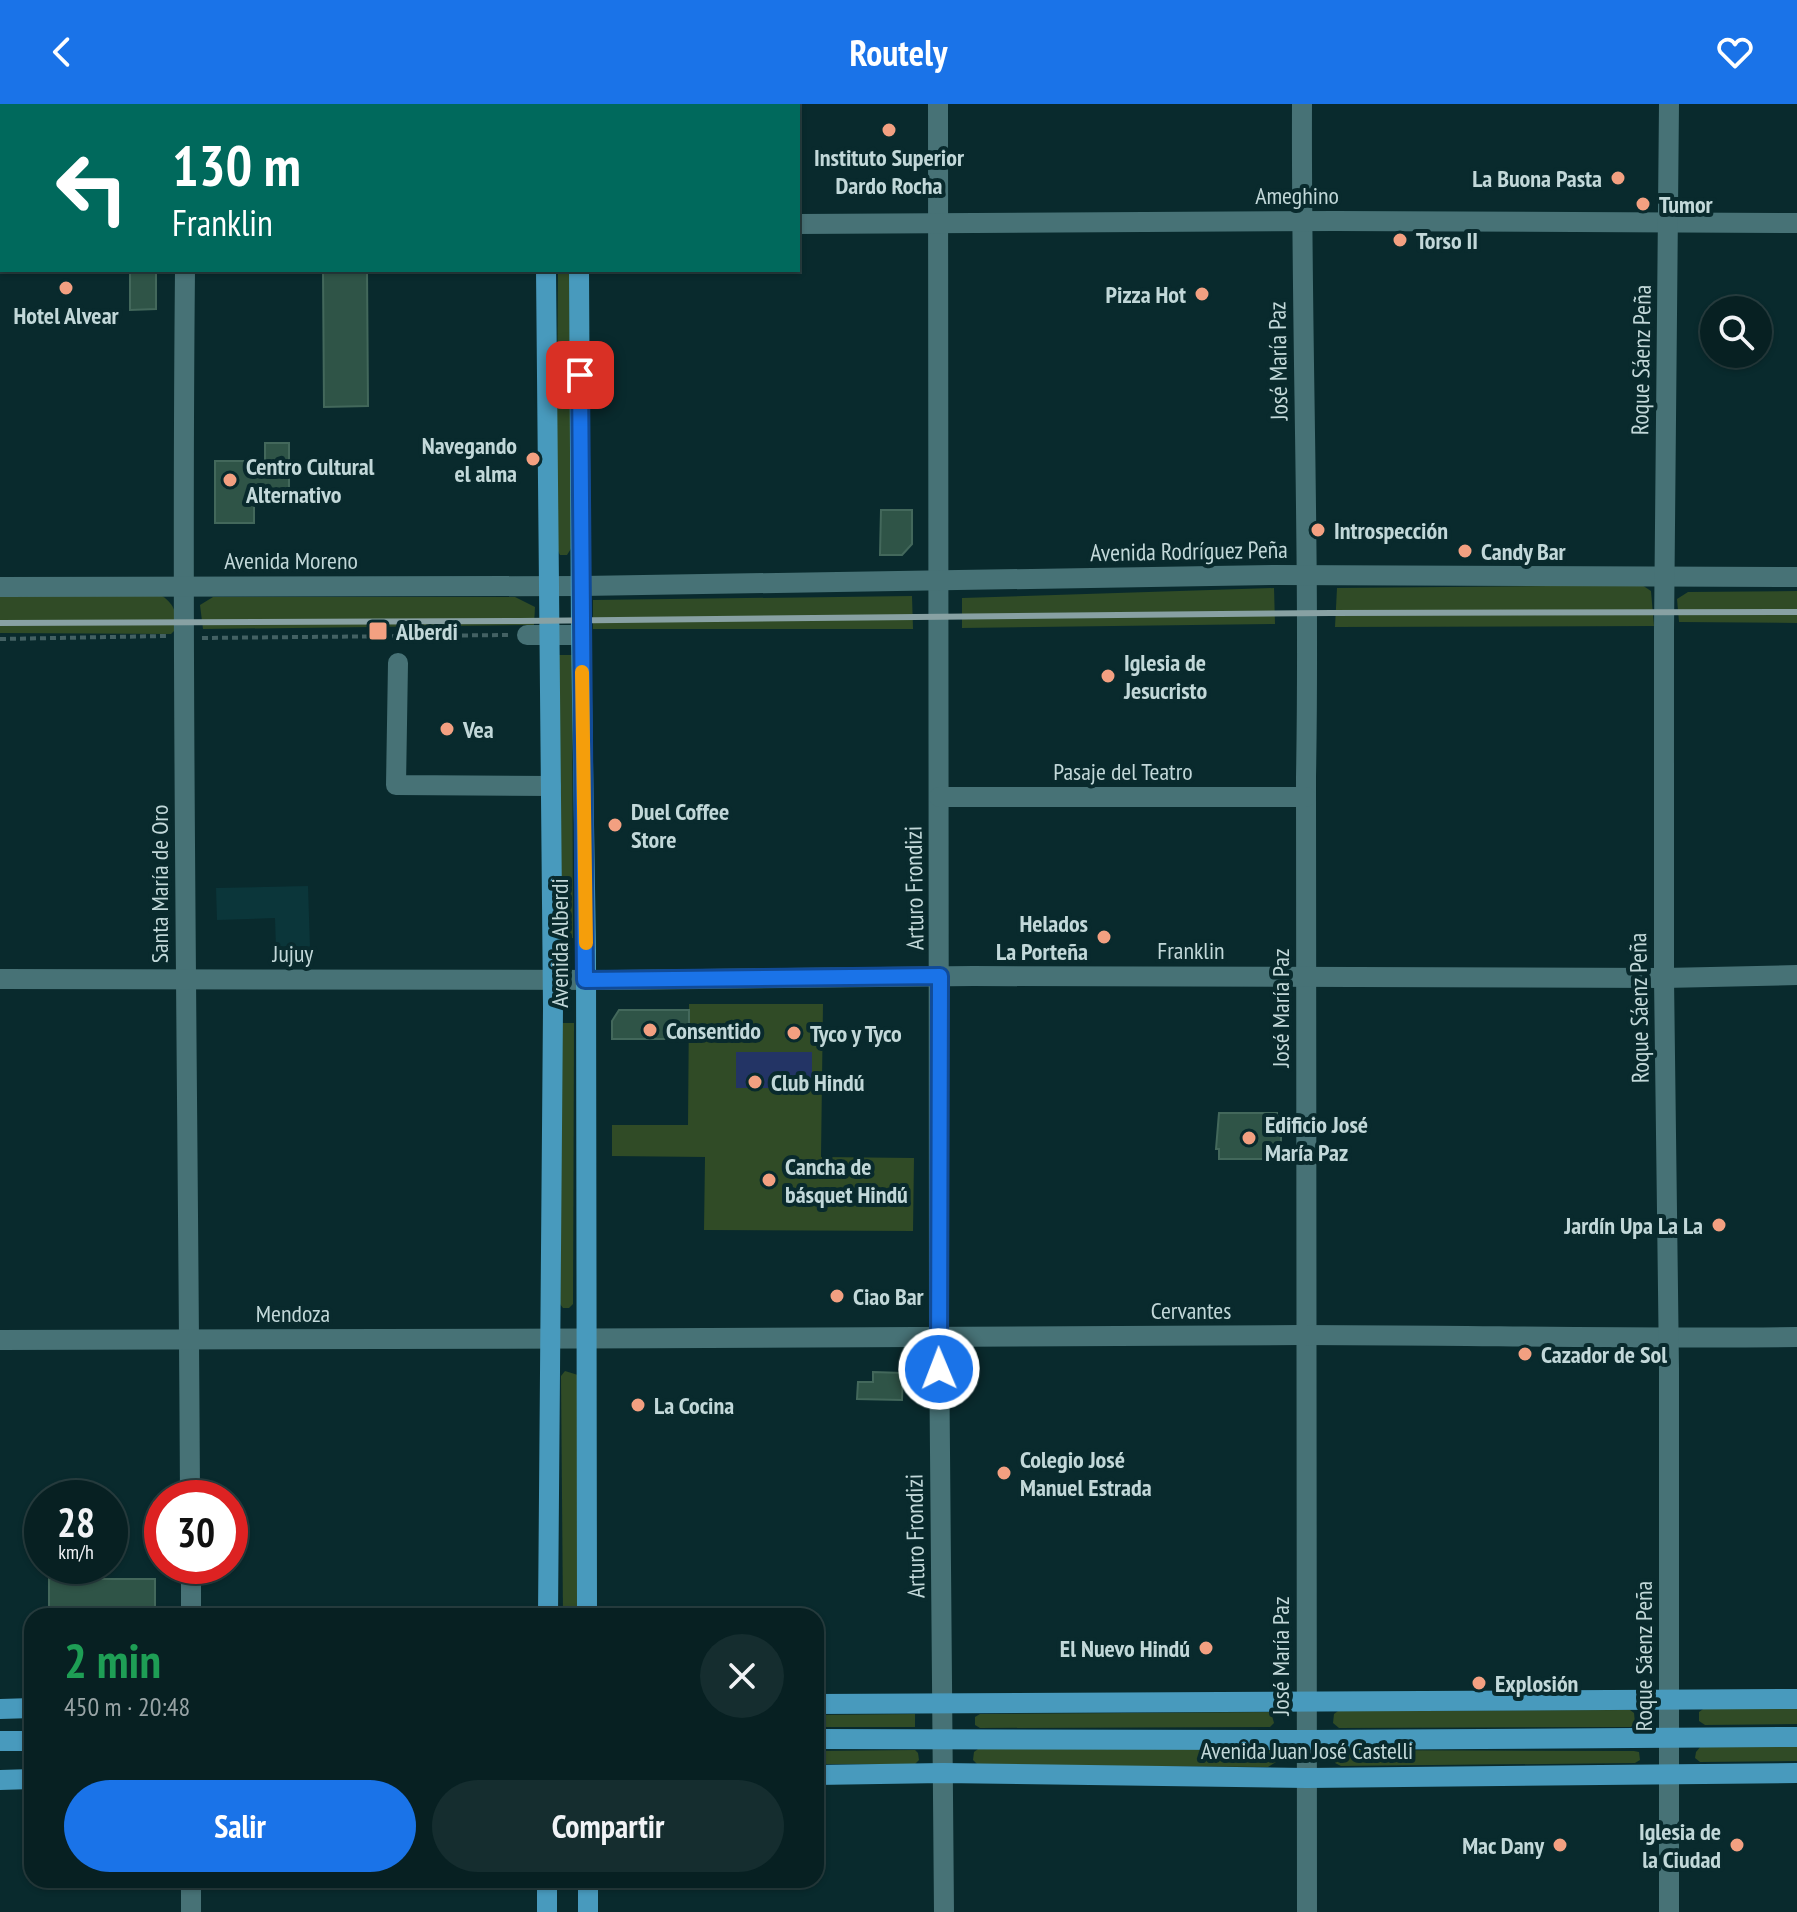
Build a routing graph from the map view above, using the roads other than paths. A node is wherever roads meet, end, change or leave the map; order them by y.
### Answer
1 (938, 104) edge
2 (1302, 104) edge
3 (1669, 104) edge
4 (1302, 221) junction
5 (940, 222) junction
6 (1669, 222) junction
7 (1797, 223) edge
8 (800, 224) edge
9 (185, 272) edge
10 (546, 272) edge
11 (579, 272) edge
12 (1308, 576) junction
13 (1797, 577) edge
14 (1665, 578) junction
15 (938, 581) junction
16 (183, 586) junction
17 (549, 586) junction
18 (582, 586) junction
19 (0, 587) edge
20 (550, 633) junction
21 (527, 635) road end
22 (581, 635) junction
23 (398, 663) dead end
24 (551, 786) junction
25 (939, 797) junction
26 (1306, 797) junction
27 (1797, 975) edge
28 (940, 976) junction
29 (1306, 976) junction
30 (1664, 978) junction
31 (0, 979) edge
32 (185, 979) junction
33 (553, 980) junction
34 (585, 980) junction
35 (1307, 1335) junction
36 (939, 1337) junction
37 (1797, 1337) edge
38 (190, 1339) junction
39 (586, 1339) junction
40 (1669, 1339) junction
41 (0, 1340) edge
42 (549, 1340) junction
43 (190, 1480) edge
44 (191, 1584) edge
45 (191, 1608) edge
46 (548, 1608) edge
47 (587, 1608) edge
48 (1669, 1699) junction
49 (1797, 1699) edge
50 (1306, 1701) junction
51 (944, 1702) junction
52 (824, 1704) edge
53 (24, 1708) edge
54 (0, 1709) edge
55 (1668, 1737) junction
56 (1797, 1737) edge
57 (943, 1738) junction
58 (824, 1739) edge
59 (1306, 1740) junction
60 (0, 1741) edge
61 (24, 1741) edge
62 (943, 1773) junction
63 (1797, 1773) edge
64 (1669, 1774) junction
65 (824, 1775) edge
66 (1307, 1778) junction
67 (24, 1779) edge
68 (0, 1780) edge
69 (191, 1888) edge
70 (547, 1888) edge
71 (588, 1888) edge
72 (191, 1912) edge
73 (547, 1912) edge
74 (588, 1912) edge
75 (944, 1912) edge
76 (1307, 1912) edge
77 (1669, 1912) edge

1 - 5 street, Arturo Frondizi
2 - 4 street, José María Paz
3 - 6 street, Roque Sáenz Peña
4 - 5 street, Ameghino
4 - 6 street, Ameghino
4 - 12 street, José María Paz
5 - 8 street, Ameghino
5 - 15 street, Arturo Frondizi
6 - 7 street, Ameghino
6 - 14 street, Roque Sáenz Peña
9 - 16 street, Santa María de Oro
10 - 17 main road, Avenida Alberdi
11 - 18 main road, Avenida Alberdi
12 - 14 street, Avenida Rodríguez Peña
12 - 15 street, Avenida Rodríguez Peña
12 - 26 street, José María Paz
13 - 14 street, Avenida Rodríguez Peña
14 - 30 street, Roque Sáenz Peña
15 - 18 street, Avenida Rodríguez Peña
15 - 25 street, Arturo Frondizi
16 - 17 street, Avenida Moreno
16 - 19 street, Avenida Moreno
16 - 32 street, Santa María de Oro
17 - 18 street, Avenida Moreno
17 - 20 main road, Avenida Alberdi
18 - 22 main road, Avenida Alberdi
20 - 21 street
20 - 22 street
20 - 24 main road, Avenida Alberdi
22 - 34 main road, Avenida Alberdi
23 - 24 street
24 - 33 main road, Avenida Alberdi
25 - 26 street, Pasaje del Teatro
25 - 28 street, Arturo Frondizi
26 - 29 street, José María Paz
27 - 30 street, Franklin
28 - 29 street, Franklin
28 - 34 street, Franklin
28 - 36 street, Arturo Frondizi
29 - 30 street, Franklin
29 - 35 street, José María Paz
30 - 40 street, Roque Sáenz Peña
31 - 32 street, Jujuy
32 - 33 street, Jujuy
32 - 38 street, Santa María de Oro
33 - 34 street, Jujuy
33 - 42 main road, Avenida Alberdi
34 - 39 main road, Avenida Alberdi
35 - 36 street, Cervantes
35 - 40 street, Cervantes
35 - 50 street, José María Paz
36 - 39 street, Cervantes
36 - 51 street, Arturo Frondizi
37 - 40 street, Cervantes
38 - 41 street, Mendoza
38 - 42 street, Mendoza
38 - 43 street, Santa María de Oro
39 - 42 street, Mendoza
39 - 47 main road, Avenida Alberdi
40 - 48 street, Roque Sáenz Peña
42 - 46 main road, Avenida Alberdi
44 - 45 street
48 - 49 main road, Avenida Juan José Castelli
48 - 50 main road, Avenida Juan José Castelli
48 - 55 street, Roque Sáenz Peña
50 - 51 main road, Avenida Juan José Castelli
50 - 59 street, José María Paz
51 - 52 main road, Avenida Juan José Castelli
51 - 57 street, Arturo Frondizi
53 - 54 main road
55 - 56 main road, Avenida Juan José Castelli
55 - 59 main road, Avenida Juan José Castelli
55 - 64 street, Roque Sáenz Peña
57 - 58 main road, Avenida Juan José Castelli
57 - 59 main road, Avenida Juan José Castelli
57 - 62 street, Arturo Frondizi
59 - 66 street, José María Paz
60 - 61 main road
62 - 65 main road, Avenida Juan José Castelli
62 - 66 main road, Avenida Juan José Castelli
62 - 75 street, Arturo Frondizi
63 - 64 main road, Avenida Juan José Castelli
64 - 66 main road, Avenida Juan José Castelli
64 - 77 street, Roque Sáenz Peña
66 - 76 street, José María Paz
67 - 68 main road
69 - 72 street
70 - 73 main road
71 - 74 main road

